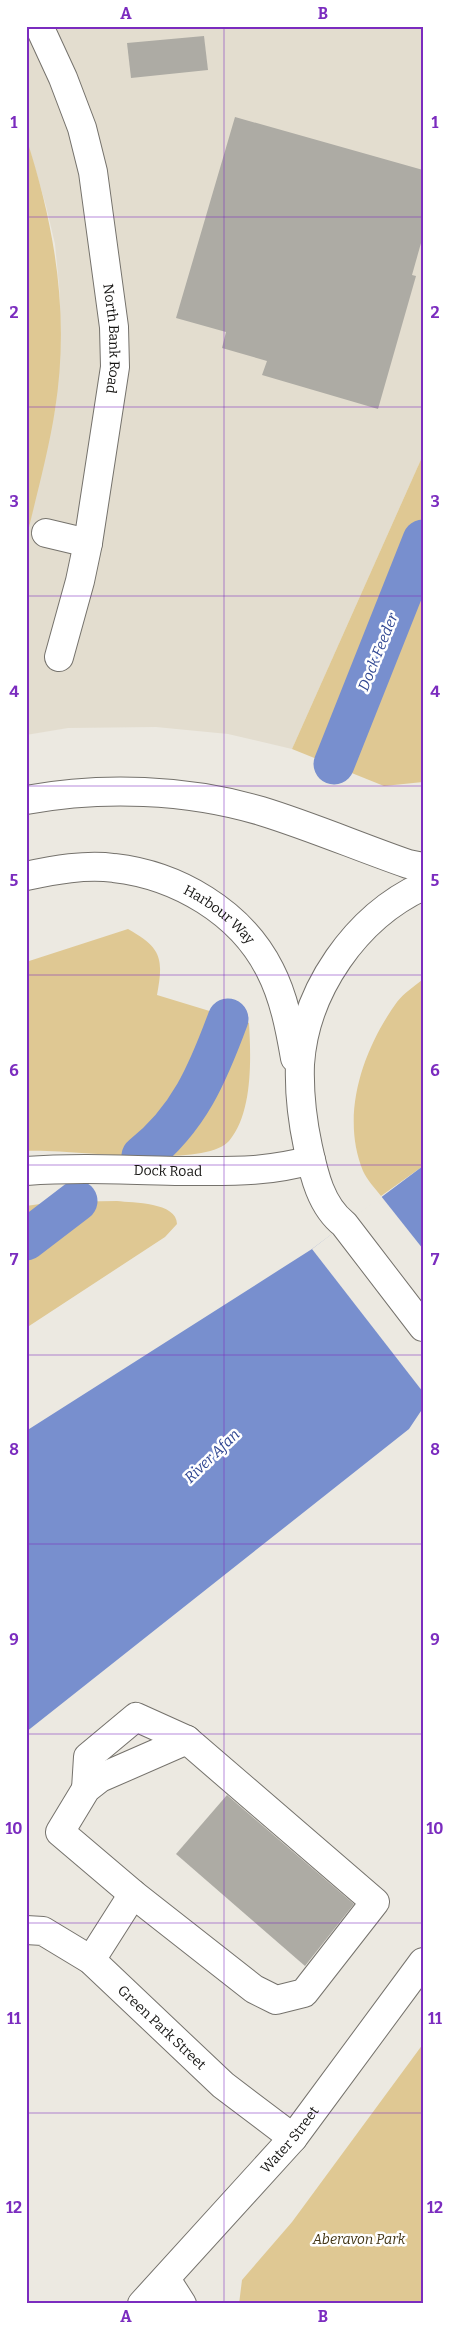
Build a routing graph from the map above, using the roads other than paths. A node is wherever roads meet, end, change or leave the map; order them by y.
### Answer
1 (39, 26) edge
2 (46, 532) dead end
3 (88, 542) junction
4 (59, 657) dead end
5 (26, 800) edge
6 (423, 867) edge
7 (26, 876) edge
8 (423, 886) edge
9 (300, 1095) junction
10 (311, 1160) junction
11 (26, 1171) edge
12 (423, 1327) edge
13 (187, 1740) junction
14 (86, 1789) junction
15 (133, 1894) junction
16 (26, 1930) edge
17 (91, 1960) junction
18 (423, 1962) edge
19 (294, 2138) junction
20 (166, 2279) junction
21 (142, 2304) edge
22 (182, 2304) edge

1 - 3 street, North Bank Road
2 - 3 street
3 - 4 street, North Bank Road
5 - 6 street
7 - 9 street, Harbour Way
8 - 9 street
9 - 10 street
10 - 11 street, Dock Road
10 - 12 street
13 - 14 street
13 - 14 street
13 - 15 street
14 - 15 street
15 - 17 street
16 - 17 street, Green Park Street
17 - 19 street, Green Park Street
18 - 19 street, Water Street
19 - 20 street, Water Street
20 - 21 street, Water Street
20 - 22 street

